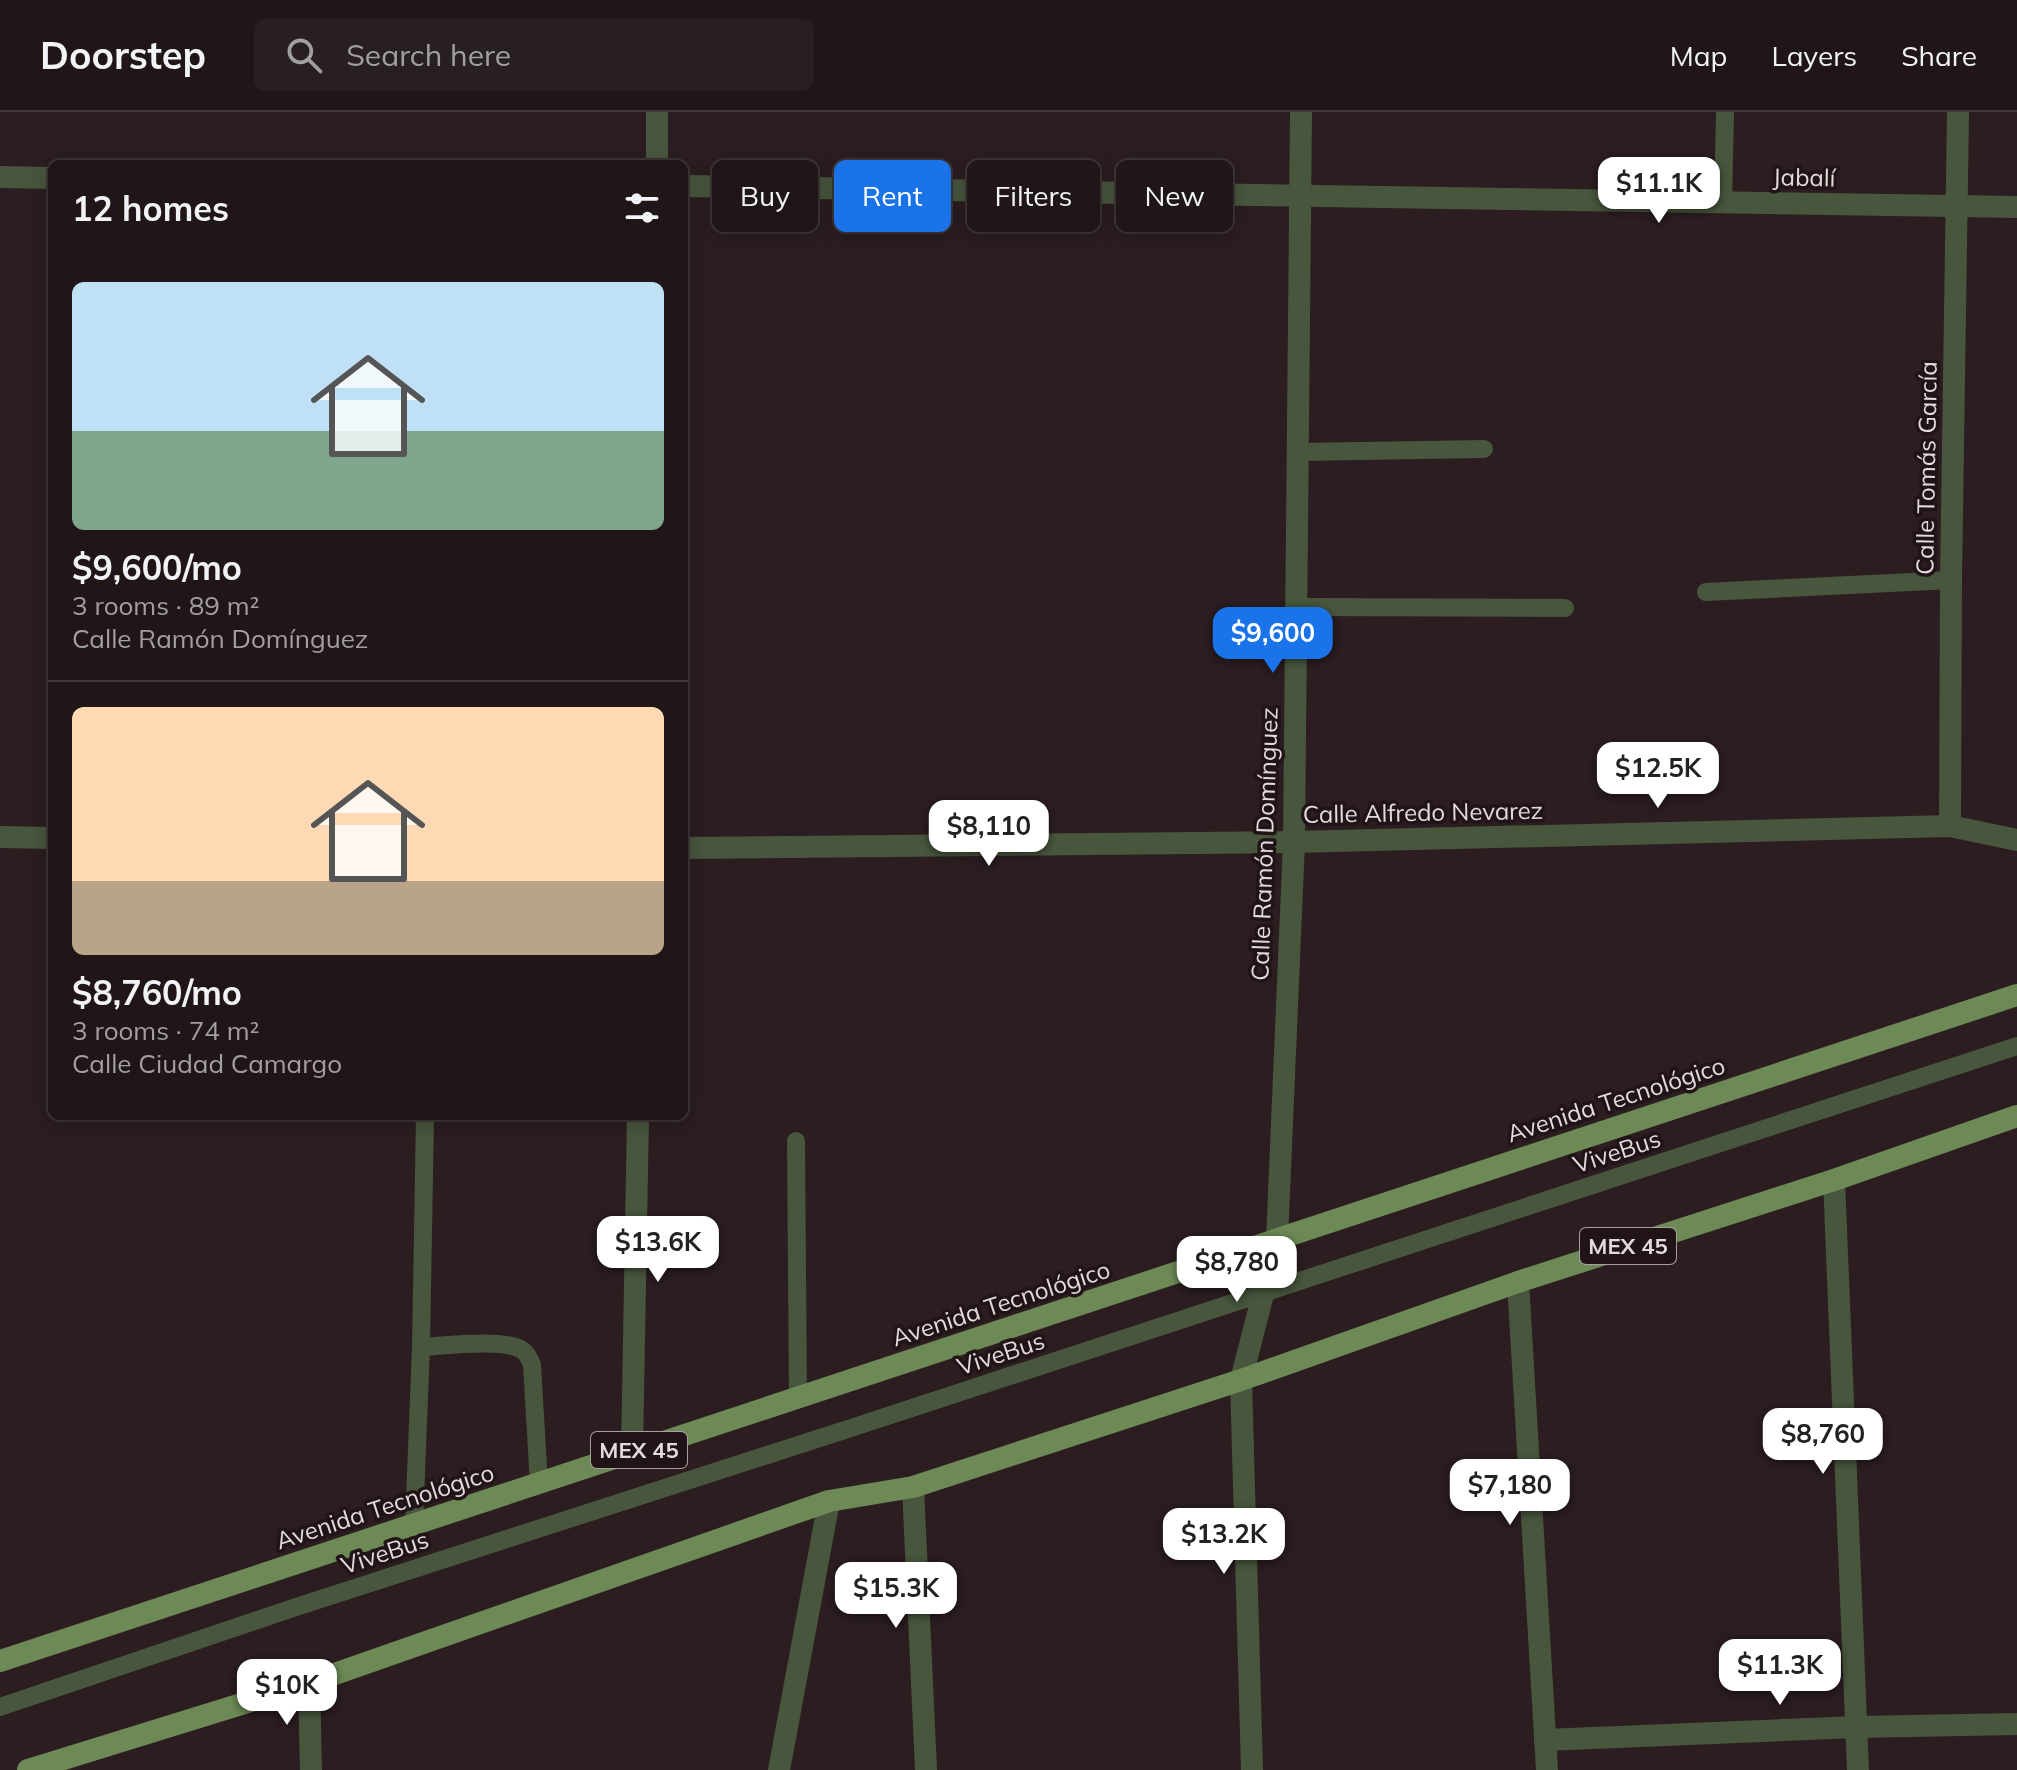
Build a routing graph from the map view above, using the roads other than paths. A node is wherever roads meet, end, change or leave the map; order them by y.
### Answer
1 (657, 112) edge
2 (1301, 112) edge
3 (1725, 112) edge
4 (1958, 112) edge
5 (657, 160) edge
6 (0, 177) edge
7 (48, 178) edge
8 (688, 186) edge
9 (1302, 196) junction
10 (1723, 203) junction
11 (1957, 207) junction
12 (2017, 207) edge
13 (1484, 449) dead end
14 (1298, 452) junction
15 (1951, 580) junction
16 (1706, 592) dead end
17 (1296, 607) junction
18 (1565, 608) dead end
19 (1950, 826) junction
20 (0, 837) edge
21 (48, 838) edge
22 (2017, 840) edge
23 (1294, 842) junction
24 (688, 848) edge
25 (2017, 995) edge
26 (2017, 1046) edge
27 (2017, 1116) edge
28 (425, 1120) edge
29 (638, 1120) edge
30 (796, 1141) dead end
31 (1834, 1180) junction
32 (1277, 1240) junction
33 (1518, 1282) junction
34 (1263, 1293) junction
35 (421, 1347) junction
36 (1241, 1380) junction
37 (798, 1399) junction
38 (632, 1452) junction
39 (539, 1484) junction
40 (913, 1487) junction
41 (829, 1501) junction
42 (414, 1524) junction
43 (0, 1661) edge
44 (309, 1683) junction
45 (0, 1707) edge
46 (2017, 1724) edge
47 (1857, 1727) junction
48 (1545, 1740) junction
49 (28, 1770) edge
50 (311, 1770) edge
51 (779, 1770) edge
52 (926, 1770) edge
53 (1252, 1770) edge
54 (1547, 1770) edge
55 (1858, 1770) edge

1 - 5 street
2 - 9 street, Calle Ramón Domínguez
3 - 10 lane
4 - 11 street, Calle Tomás García
6 - 7 street
8 - 9 street, Jabalí
9 - 10 street, Jabalí
9 - 14 street, Calle Ramón Domínguez
10 - 11 street, Jabalí
11 - 12 street, Jabalí
11 - 15 street, Calle Tomás García
13 - 14 lane
14 - 17 street, Calle Ramón Domínguez
15 - 16 lane
15 - 19 street, Calle Tomás García
17 - 18 lane
17 - 23 street, Calle Ramón Domínguez
19 - 22 street, Calle Alfredo Nevarez
19 - 23 street, Calle Alfredo Nevarez
20 - 21 street
23 - 24 street, Calle Alfredo Nevarez
23 - 32 street, Calle Ramón Domínguez
25 - 32 main road, Avenida Tecnológico / MEX 45
26 - 34 lane, ViveBus
27 - 31 main road, MEX 45
28 - 35 lane
29 - 38 street
30 - 37 lane
31 - 33 main road, MEX 45
31 - 47 street
32 - 34 street, Calle Ramón Domínguez
32 - 37 main road, Avenida Tecnológico / MEX 45
33 - 36 main road, MEX 45
33 - 48 street
34 - 36 street, Calle Ramón Domínguez
34 - 45 lane, ViveBus
35 - 39 lane
35 - 42 lane
36 - 40 main road, MEX 45
36 - 53 street, Calle Ramón Domínguez
37 - 38 main road, Avenida Tecnológico / MEX 45
38 - 39 main road, Avenida Tecnológico / MEX 45
39 - 42 main road, Avenida Tecnológico / MEX 45
40 - 41 main road, MEX 45
40 - 52 street
41 - 44 main road, MEX 45
41 - 51 street
42 - 43 main road, Avenida Tecnológico / MEX 45
44 - 49 main road, MEX 45
44 - 50 street
46 - 47 street
47 - 48 street
47 - 55 street
48 - 54 street

